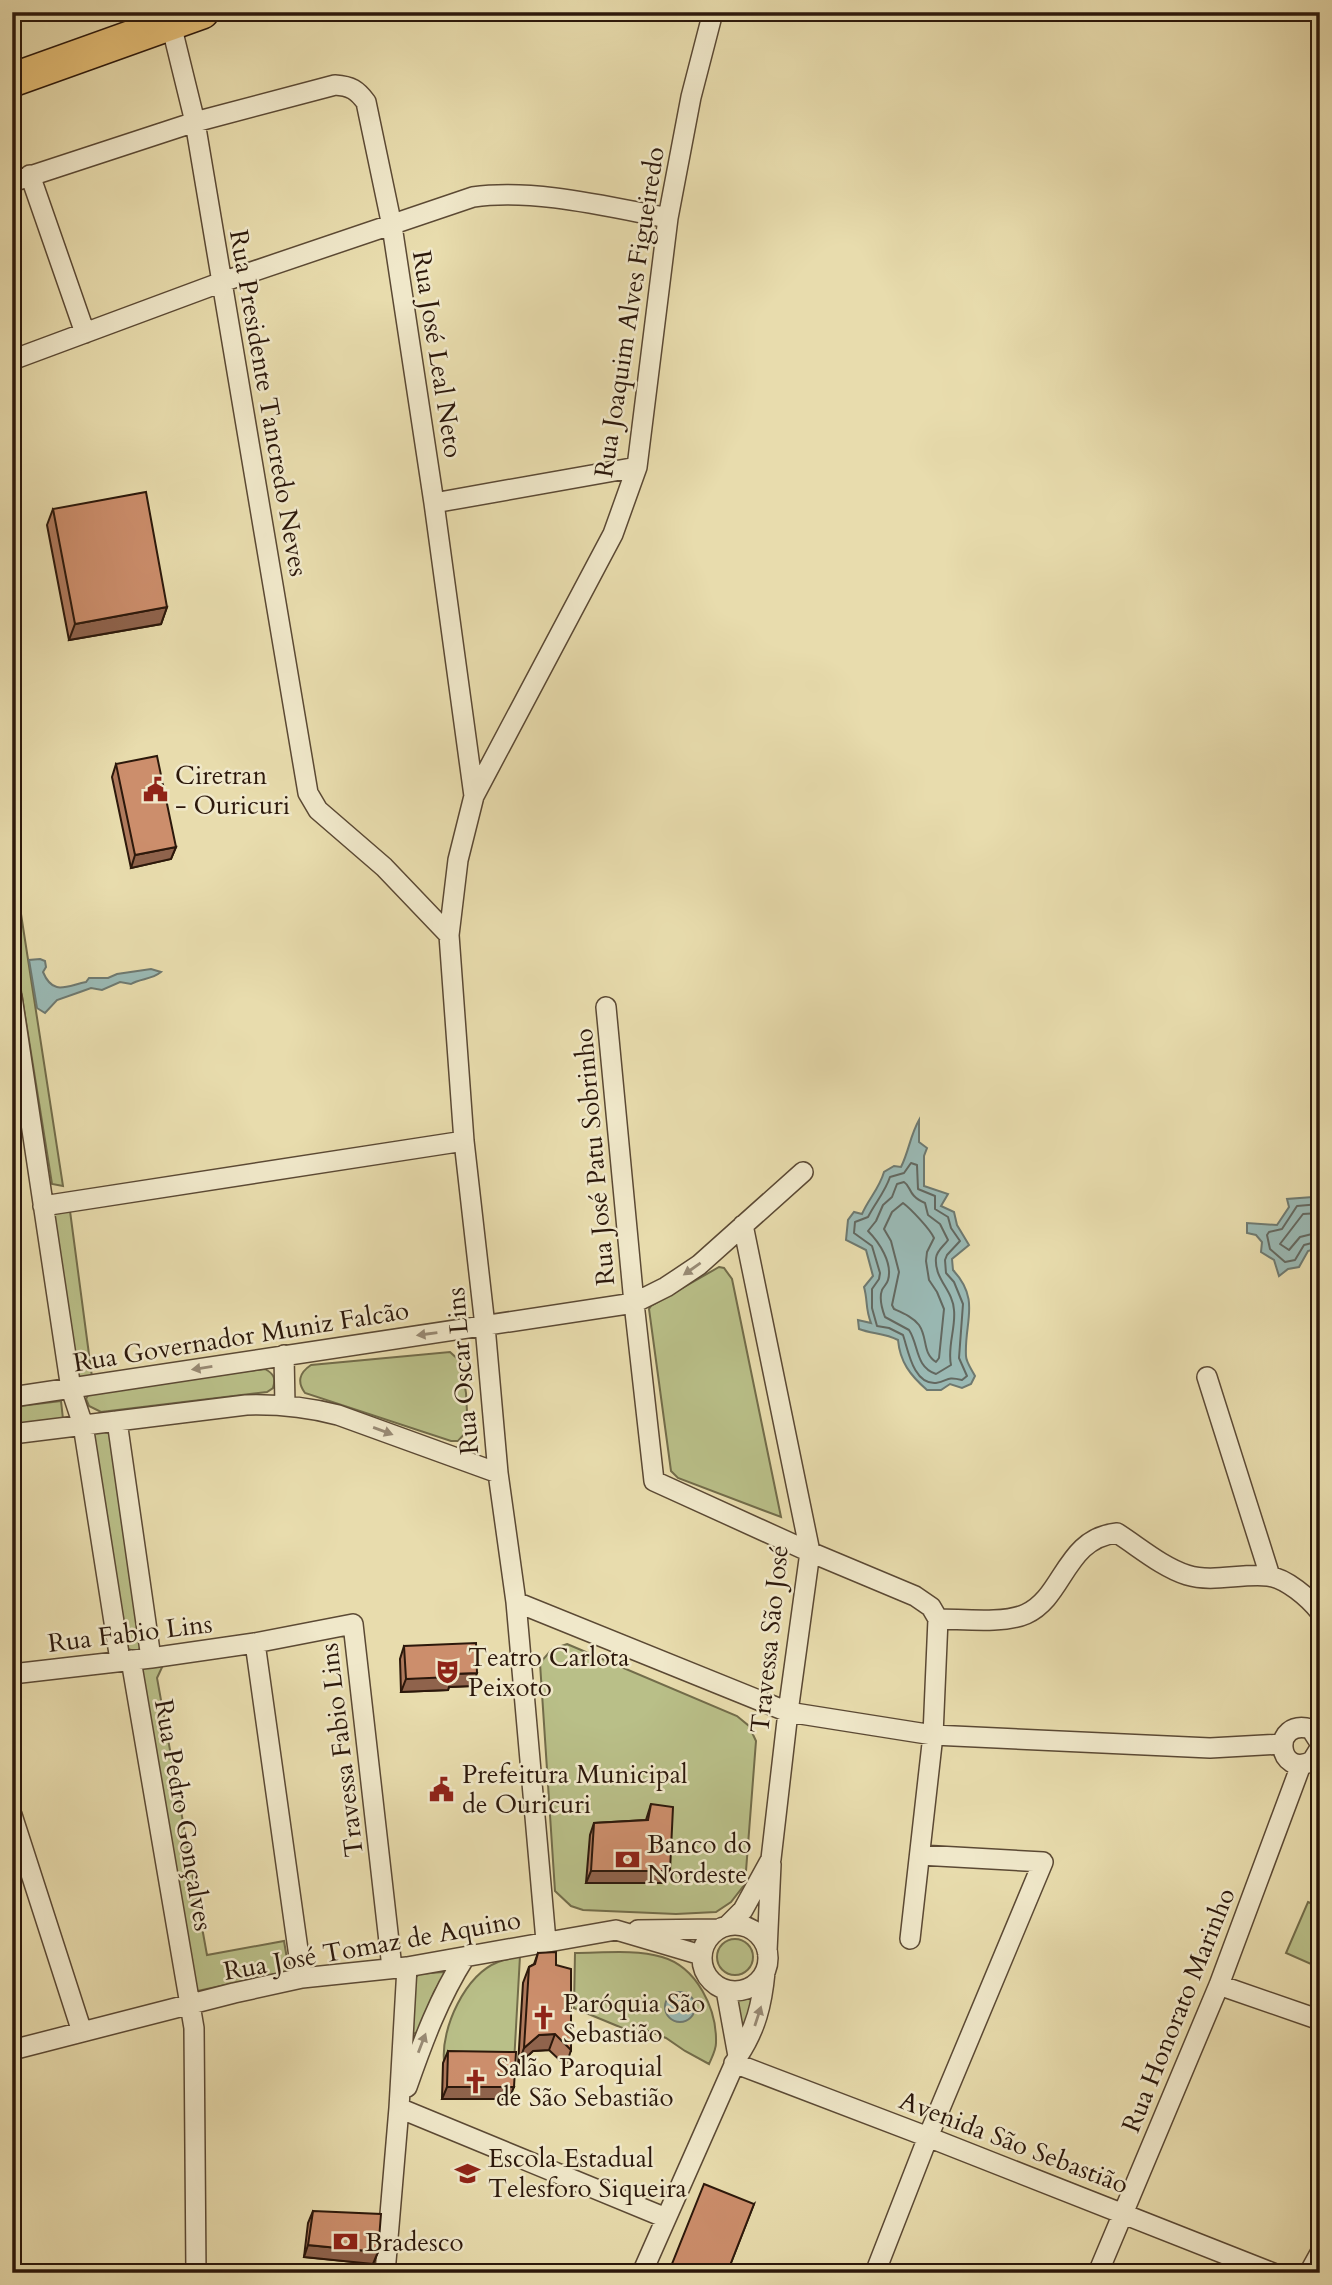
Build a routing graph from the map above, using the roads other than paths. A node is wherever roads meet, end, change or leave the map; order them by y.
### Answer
1 (713, 12) edge
2 (180, 16) edge
3 (12, 79) edge
4 (195, 122) junction
5 (21, 178) edge
6 (668, 218) junction
7 (392, 226) junction
8 (222, 282) junction
9 (85, 333) junction
10 (12, 360) edge
11 (637, 467) junction
12 (434, 503) junction
13 (474, 796) junction
14 (449, 935) junction
15 (12, 997) edge
16 (606, 1007) dead end
17 (464, 1141) junction
18 (803, 1172) dead end
19 (43, 1206) junction
20 (743, 1225) junction
21 (634, 1303) junction
22 (485, 1326) junction
23 (284, 1355) junction
24 (1207, 1377) dead end
25 (71, 1389) junction
26 (12, 1397) edge
27 (285, 1405) junction
28 (117, 1421) junction
29 (83, 1425) junction
30 (12, 1434) edge
31 (498, 1473) junction
32 (810, 1552) junction
33 (1270, 1576) junction
34 (516, 1602) junction
35 (1320, 1612) edge
36 (938, 1619) junction
37 (255, 1643) junction
38 (151, 1658) junction
39 (125, 1660) junction
40 (12, 1674) edge
41 (788, 1712) junction
42 (933, 1735) junction
43 (1319, 1739) edge
44 (1282, 1744) junction
45 (1301, 1765) junction
46 (12, 1815) edge
47 (920, 1855) junction
48 (771, 1859) junction
49 (723, 1927) junction
50 (616, 1930) junction
51 (910, 1939) dead end
52 (546, 1941) junction
53 (767, 1951) junction
54 (701, 1955) junction
55 (465, 1957) junction
56 (400, 1968) junction
57 (765, 1972) junction
58 (302, 1978) junction
59 (1219, 1985) junction
60 (726, 1990) junction
61 (191, 2005) junction
62 (1320, 2020) edge
63 (82, 2032) junction
64 (12, 2050) edge
65 (736, 2059) junction
66 (400, 2108) junction
67 (928, 2137) junction
68 (1122, 2212) junction
69 (666, 2218) junction
70 (1320, 2253) edge
71 (1320, 2266) edge
72 (196, 2273) edge
73 (385, 2273) edge
74 (642, 2273) edge
75 (875, 2273) edge
76 (1098, 2273) edge
77 (1273, 2273) edge
78 (1309, 2273) edge
79 (1318, 2273) edge

1 - 6 street, Rua Joaquim Alves Figueiredo
2 - 3 highway
2 - 4 street, Rua Presidente Tancredo Neves
4 - 5 street
4 - 7 street, Rua José Leal Neto
4 - 8 street, Rua Presidente Tancredo Neves
5 - 9 street
6 - 7 street
6 - 11 street, Rua Joaquim Alves Figueiredo
7 - 8 street
7 - 12 street, Rua José Leal Neto
8 - 9 street
8 - 14 street, Rua Presidente Tancredo Neves
9 - 10 street
11 - 12 street
11 - 13 street, Rua Joaquim Alves Figueiredo
12 - 13 street, Rua José Leal Neto
13 - 14 street, Rua Oscar Lins
14 - 17 street, Rua Oscar Lins
15 - 19 street, Rua Pedro Gonçalves
16 - 21 street, Rua José Patu Sobrinho
17 - 19 street
17 - 22 street, Rua Oscar Lins
18 - 20 street, Rua Governador Muniz Falcão
19 - 25 street, Rua Pedro Gonçalves
20 -> 21 street, Rua Governador Muniz Falcão
20 - 32 street, Travessa São José
21 - 22 street, Rua Governador Muniz Falcão
21 - 32 street, Rua José Patu Sobrinho
22 -> 23 street, Rua Governador Muniz Falcão
22 - 31 street, Rua Oscar Lins
23 -> 25 street, Rua Governador Muniz Falcão
23 - 27 street
24 - 33 street
25 - 26 street, Rua Governador Muniz Falcão
25 - 29 street, Rua Pedro Gonçalves
27 - 28 street
27 -> 31 street
28 - 29 street
28 - 38 street
29 - 30 street
29 - 39 street, Rua Pedro Gonçalves
31 - 34 street, Rua Oscar Lins
32 - 36 street
32 - 41 street, Travessa São José
33 - 35 street
33 - 36 street
34 - 41 street
34 - 52 street, Rua Oscar Lins
36 - 42 street
37 - 38 street, Rua Fabio Lins
37 - 56 street, Travessa Fabio Lins
37 - 58 street
38 - 39 street, Rua Fabio Lins
39 - 40 street, Rua Fabio Lins
39 - 61 street, Rua Pedro Gonçalves
41 - 42 street
41 - 48 street, Travessa São José
42 - 44 street
42 - 47 street
43 - 44 street
43 - 45 street
44 - 45 street
45 - 59 street, Rua Honorato Marinho
46 - 63 street
47 - 51 street
47 - 67 street
48 - 49 street, Travessa São José
48 - 53 street
49 - 50 street
49 - 53 street
49 - 54 street
50 - 52 street, Rua José Tomaz de Aquino
50 - 54 street, Rua José Tomaz de Aquino
52 - 55 street, Rua José Tomaz de Aquino
53 - 57 street
54 - 60 street
55 - 56 street, Rua José Tomaz de Aquino
66 -> 55 street
56 - 58 street, Rua José Tomaz de Aquino
56 - 66 street
57 - 60 street
65 -> 57 street
58 - 61 street, Rua José Tomaz de Aquino
59 - 62 street
59 - 68 street, Rua Honorato Marinho
60 - 65 street
61 - 63 street, Rua José Tomaz de Aquino
61 - 72 street, Rua Pedro Gonçalves
63 - 64 street, Rua José Tomaz de Aquino
65 - 67 street, Avenida São Sebastião
65 - 69 street
66 - 69 street
66 - 73 street
67 - 68 street, Avenida São Sebastião
67 - 75 street
68 - 76 street, Rua Honorato Marinho
68 - 77 street, Avenida São Sebastião
69 - 74 street
70 - 78 street
71 - 79 street

